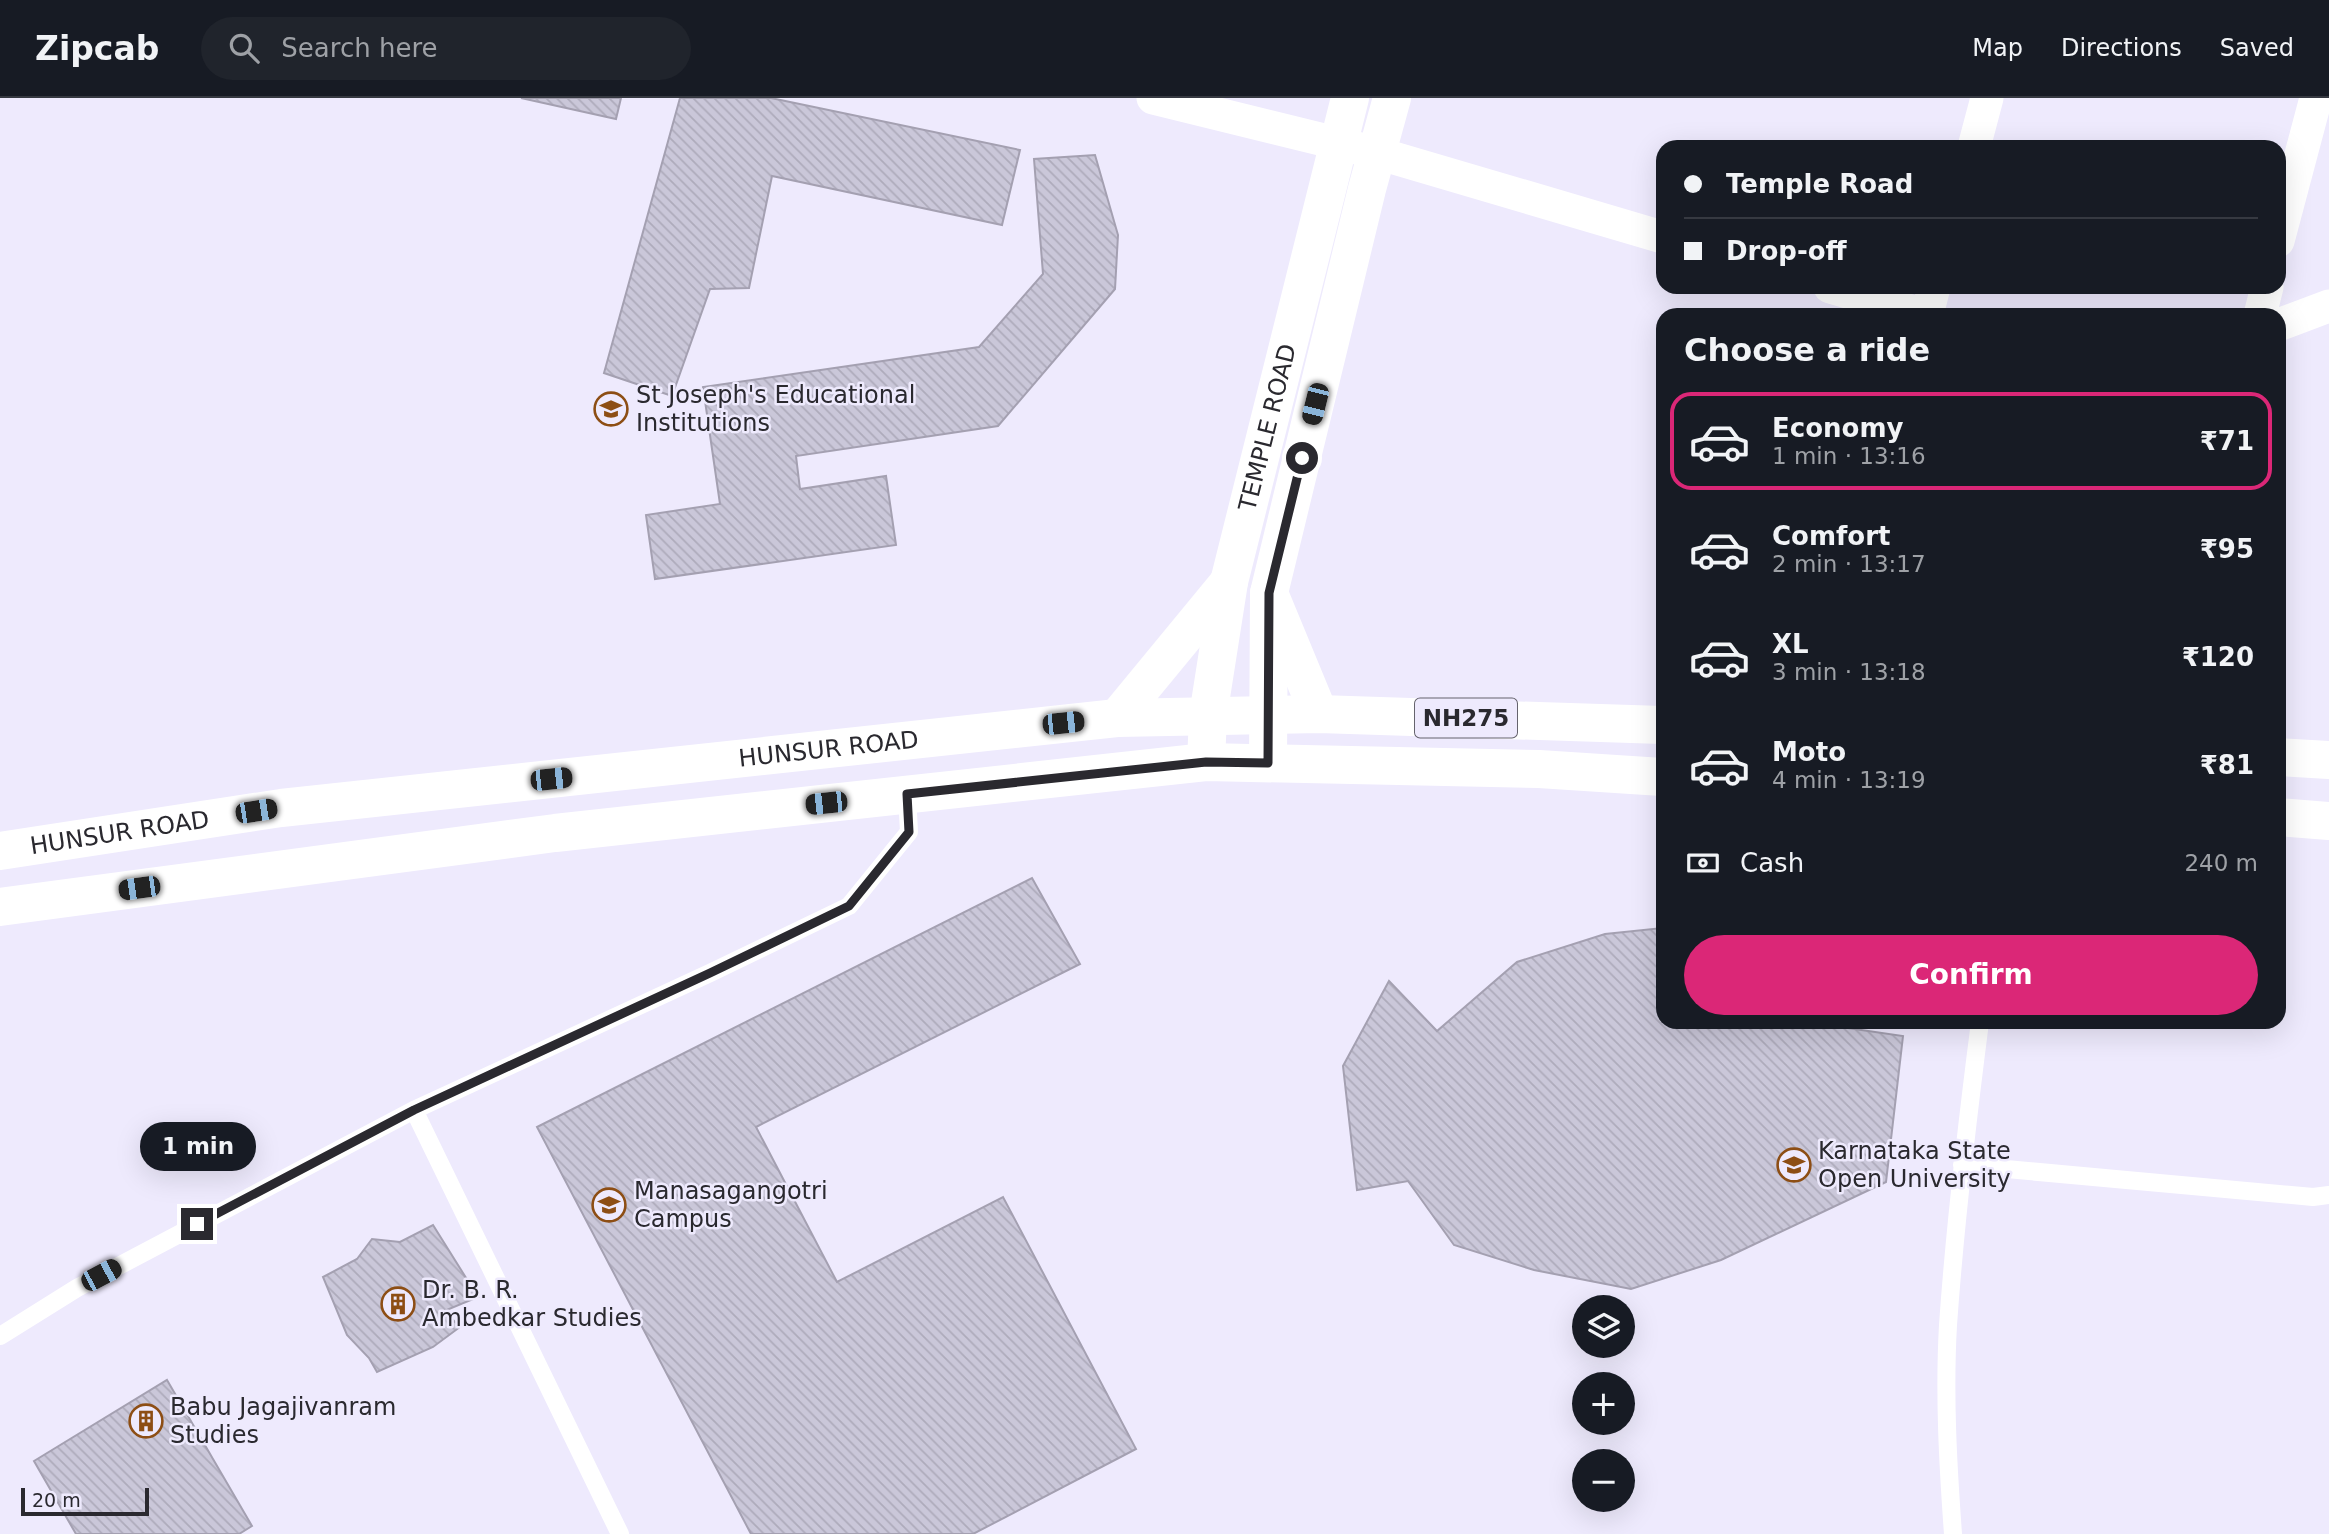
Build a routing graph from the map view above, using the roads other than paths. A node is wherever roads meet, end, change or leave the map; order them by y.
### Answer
1 (1153, 98) edge
2 (1350, 98) edge
3 (1392, 98) edge
4 (1987, 98) edge
5 (2316, 98) edge
6 (1975, 140) edge
7 (1338, 144) junction
8 (1377, 153) junction
9 (2286, 212) edge
10 (1656, 235) edge
11 (1854, 294) edge
12 (2329, 306) edge
13 (1902, 308) edge
14 (2286, 322) edge
15 (1229, 582) junction
16 (1269, 593) junction
17 (1319, 713) junction
18 (1269, 714) junction
19 (1208, 716) junction
20 (1117, 718) junction
21 (1656, 725) edge
22 (2286, 757) edge
23 (2329, 760) edge
24 (1206, 762) junction
25 (1268, 763) junction
26 (1656, 777) edge
27 (907, 794) junction
28 (2286, 818) edge
29 (2329, 821) edge
30 (0, 851) edge
31 (0, 907) edge
32 (1979, 1029) edge
33 (414, 1110) junction
34 (1962, 1165) junction
35 (2329, 1195) edge
36 (0, 1336) edge
37 (620, 1534) edge
38 (1954, 1534) edge

1 - 7 street
2 - 7 main road, TEMPLE ROAD
3 - 8 main road, TEMPLE ROAD
4 - 6 street
5 - 9 street
7 - 8 street
7 - 15 main road, TEMPLE ROAD
8 - 10 street
8 - 16 main road, TEMPLE ROAD
11 - 13 street
12 - 14 street
15 - 19 main road, TEMPLE ROAD
15 - 20 main road
16 - 17 main road
16 - 18 main road, TEMPLE ROAD
17 - 18 main road, HUNSUR ROAD / NH275
17 - 21 main road, HUNSUR ROAD / NH275
18 - 19 main road, HUNSUR ROAD / NH275
18 - 25 main road, TEMPLE ROAD
19 - 20 main road, HUNSUR ROAD / NH275
19 - 24 main road, TEMPLE ROAD
20 - 30 main road, HUNSUR ROAD / NH275
22 - 23 main road
24 - 25 main road
24 - 27 main road
25 - 26 main road
27 - 31 main road
27 - 33 lane
28 - 29 main road
32 - 34 lane
33 - 36 lane
33 - 37 lane
34 - 35 lane
34 - 38 lane

